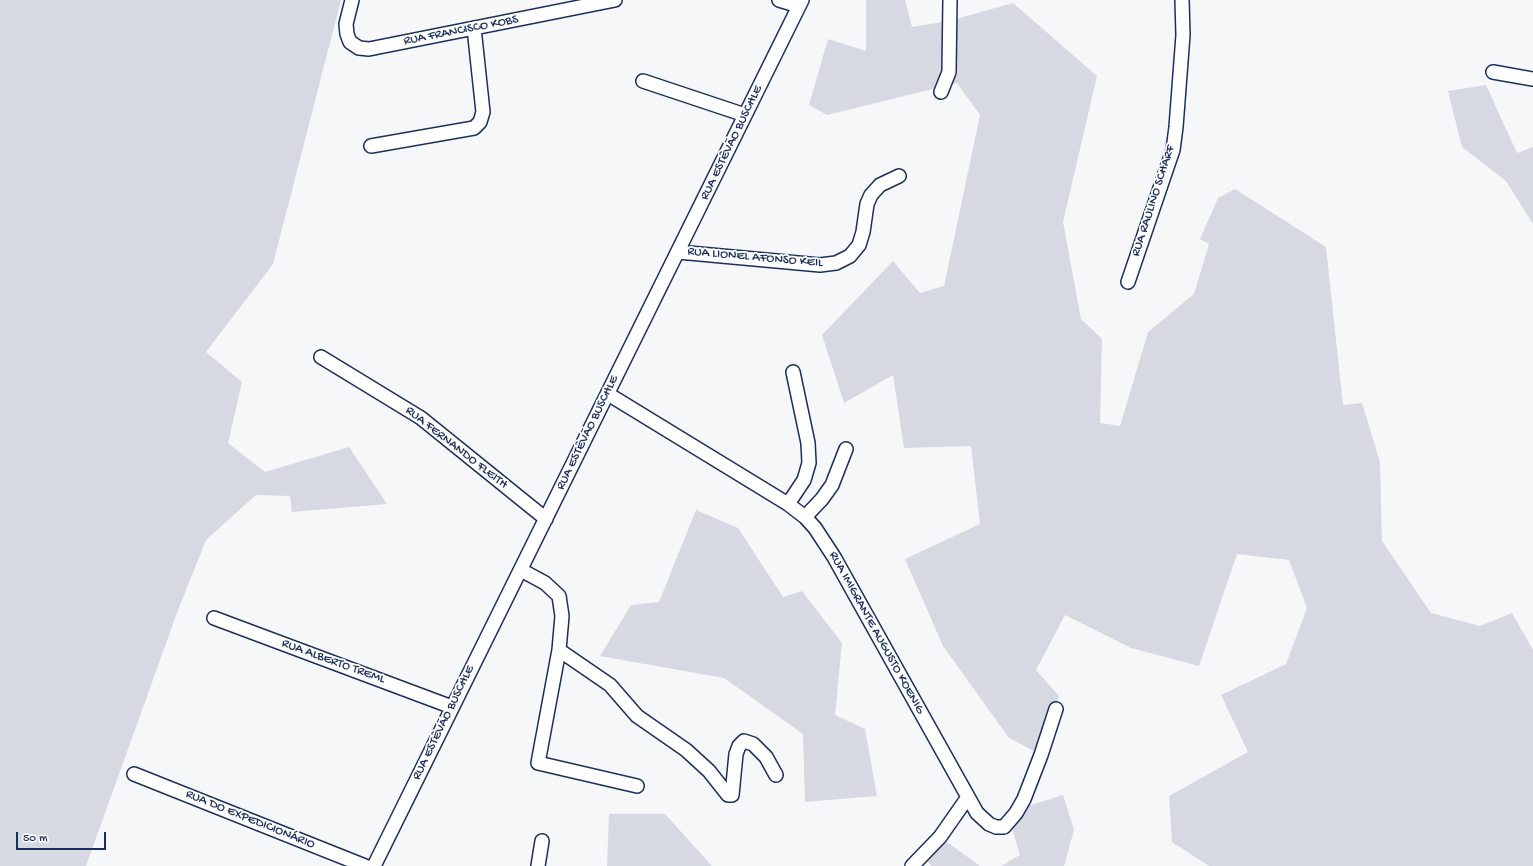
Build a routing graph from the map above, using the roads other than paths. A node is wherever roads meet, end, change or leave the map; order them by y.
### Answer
1 (352, 0) edge
2 (615, 0) edge
3 (779, 0) edge
4 (950, 0) edge
5 (1182, 0) edge
6 (800, 3) edge
7 (474, 28) junction
8 (1493, 72) dead end
9 (1533, 79) edge
10 (643, 81) dead end
11 (941, 92) dead end
12 (745, 115) junction
13 (371, 146) dead end
14 (899, 176) dead end
15 (678, 252) junction
16 (1128, 282) dead end
17 (321, 357) dead end
18 (793, 372) dead end
19 (608, 394) junction
20 (846, 448) dead end
21 (788, 504) junction
22 (805, 517) junction
23 (546, 519) junction
24 (521, 570) junction
25 (214, 618) dead end
26 (559, 650) junction
27 (452, 707) junction
28 (1056, 709) dead end
29 (134, 774) dead end
30 (776, 775) dead end
31 (637, 786) dead end
32 (968, 797) junction
33 (542, 841) dead end
34 (365, 866) edge
35 (374, 866) edge
36 (538, 866) edge
37 (912, 866) edge

1 - 7 street, RUA FRANCISCO KOBS
2 - 7 street, RUA FRANCISCO KOBS
3 - 6 street
4 - 11 street
5 - 16 street, RUA RAULINO SCHARF
6 - 12 street, RUA ESTÊVÃO BUSCHLE
7 - 13 street
8 - 9 street
10 - 12 street
12 - 15 street, RUA ESTÊVÃO BUSCHLE
14 - 15 street, RUA LIONEL AFONSO KEIL
15 - 19 street, RUA ESTÊVÃO BUSCHLE
17 - 23 street, RUA FERNANDO FLEITH
18 - 21 street
19 - 21 street, RUA IMIGRANTE AUGUSTO KOENIG
19 - 23 street, RUA ESTÊVÃO BUSCHLE
20 - 22 street
21 - 22 street, RUA IMIGRANTE AUGUSTO KOENIG
22 - 32 street, RUA IMIGRANTE AUGUSTO KOENIG
23 - 24 street, RUA ESTÊVÃO BUSCHLE
24 - 26 street
24 - 27 street, RUA ESTÊVÃO BUSCHLE
25 - 27 street, RUA ALBERTO TREML
26 - 30 street
26 - 31 street
27 - 35 street, RUA ESTÊVÃO BUSCHLE
28 - 32 street, RUA IMIGRANTE AUGUSTO KOENIG
29 - 34 street, RUA DO EXPEDICIONÁRIO
32 - 37 street
33 - 36 street

